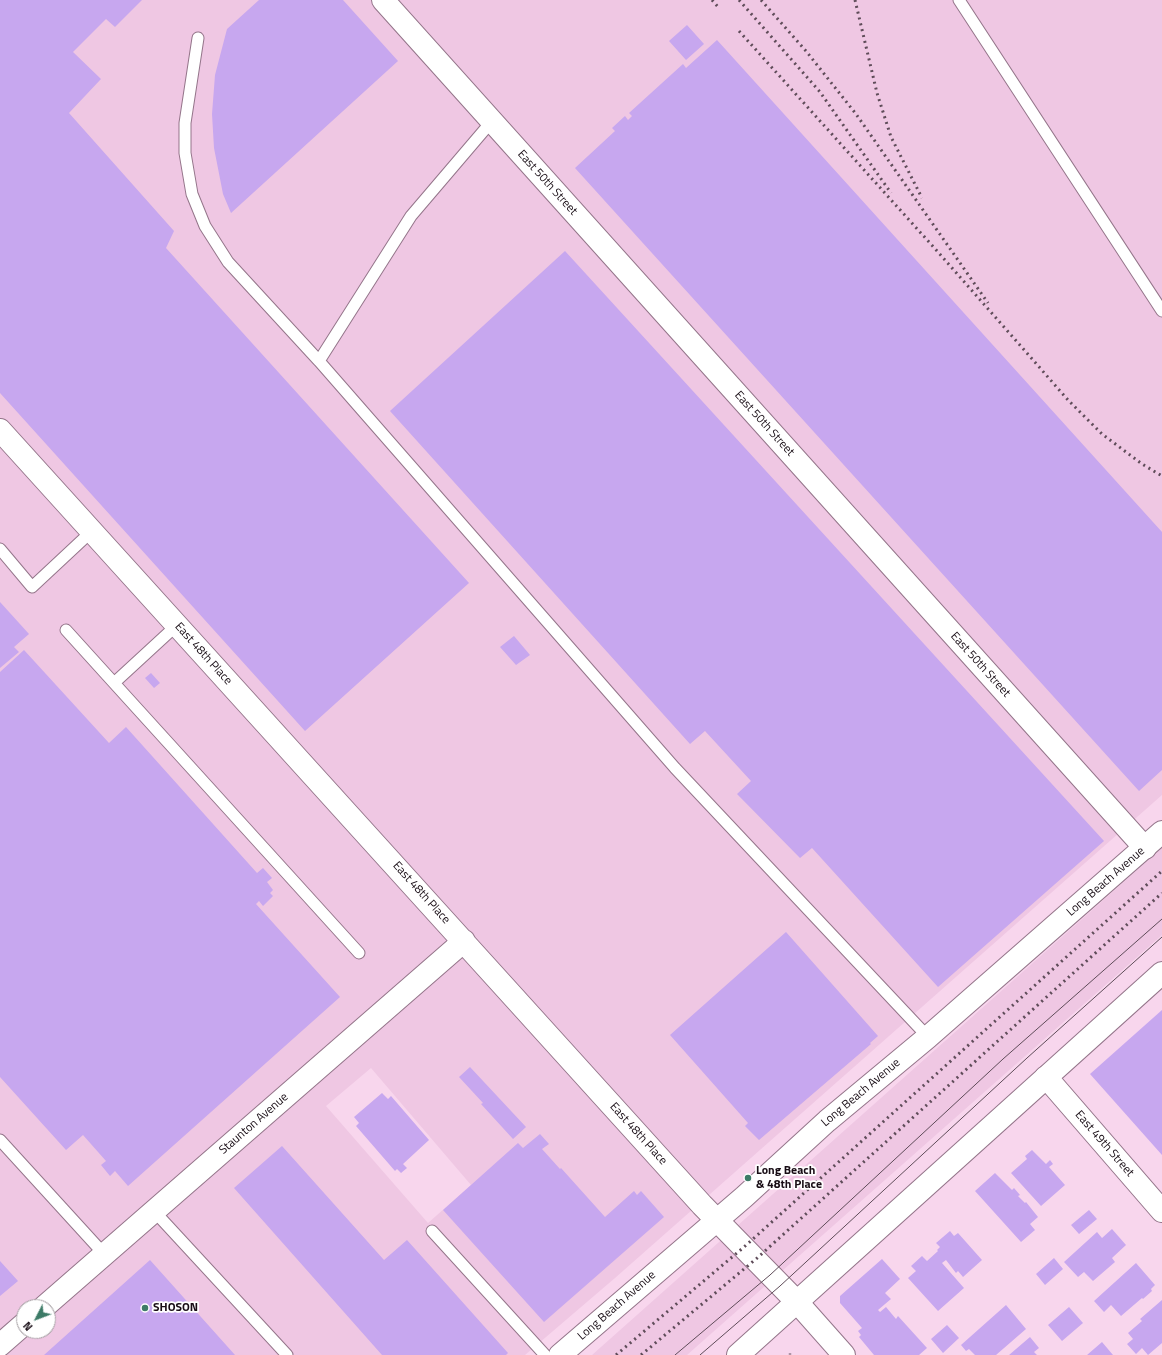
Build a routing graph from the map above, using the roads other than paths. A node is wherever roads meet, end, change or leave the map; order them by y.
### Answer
1 (383, 0) edge
2 (959, 0) edge
3 (198, 38) dead end
4 (492, 121) junction
5 (1162, 311) edge
6 (319, 361) junction
7 (0, 430) edge
8 (92, 531) junction
9 (0, 549) edge
10 (177, 625) junction
11 (66, 630) dead end
12 (114, 682) junction
13 (1162, 832) edge
14 (1145, 848) junction
15 (464, 941) junction
16 (359, 953) dead end
17 (1162, 974) edge
18 (928, 1037) junction
19 (1046, 1077) junction
20 (0, 1140) edge
21 (154, 1211) junction
22 (1162, 1211) edge
23 (718, 1220) junction
24 (432, 1231) dead end
25 (104, 1254) junction
26 (53, 1299) edge
27 (797, 1302) junction
28 (16, 1331) edge
29 (0, 1345) edge
30 (287, 1355) edge
31 (545, 1355) edge
32 (560, 1355) edge
33 (738, 1355) edge
34 (844, 1355) edge

1 - 4 street, East 50th Street
2 - 5 lane
3 - 6 lane
4 - 6 lane
4 - 14 street, East 50th Street
6 - 18 lane
7 - 8 street, East 48th Place
8 - 9 lane
8 - 10 street, East 48th Place
10 - 12 lane
10 - 15 street, East 48th Place
11 - 12 lane
12 - 16 lane
13 - 14 street, Long Beach Avenue
14 - 18 street, Long Beach Avenue
15 - 21 street, Staunton Avenue
15 - 23 street, East 48th Place
17 - 19 street
18 - 23 street, Long Beach Avenue
19 - 22 street, East 49th Street
19 - 27 street
20 - 25 lane
21 - 25 street, Staunton Avenue
21 - 30 lane
23 - 27 street, East 48th Place
23 - 32 street, Long Beach Avenue
24 - 31 lane
25 - 26 street, Staunton Avenue
27 - 33 street
27 - 34 street, East 48th Place
28 - 29 street

